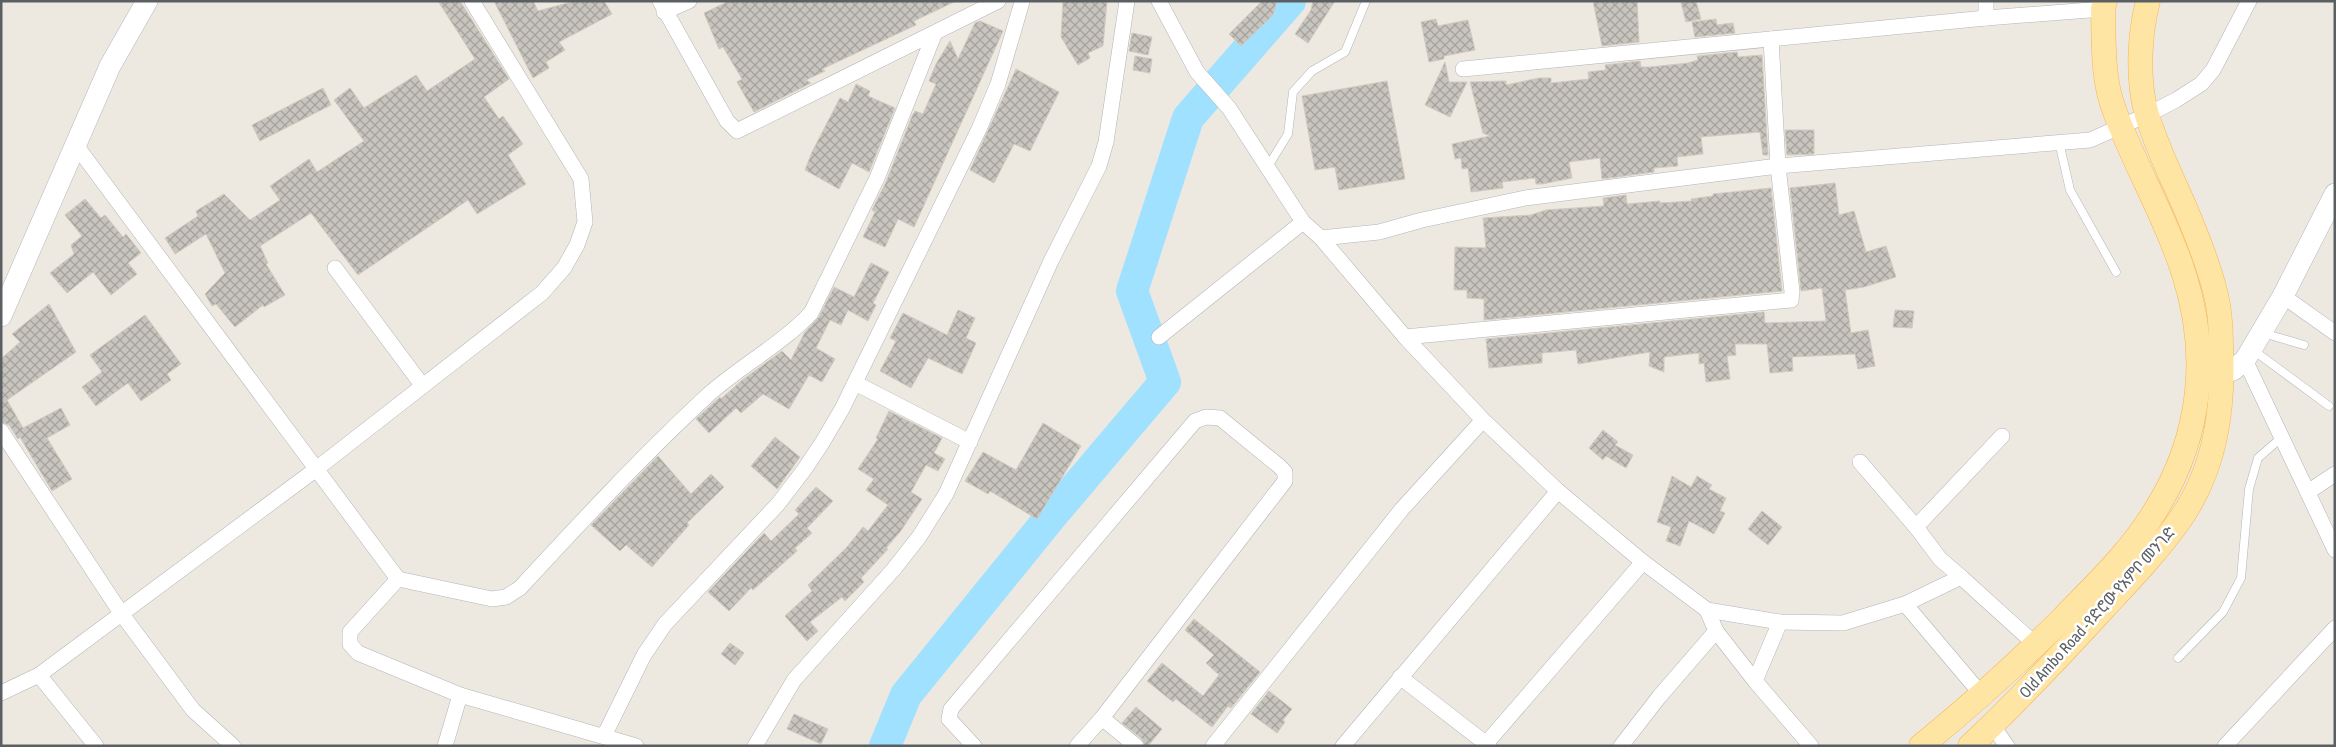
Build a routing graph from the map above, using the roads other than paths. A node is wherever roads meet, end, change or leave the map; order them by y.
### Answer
1 (147, 1) edge
2 (472, 1) edge
3 (689, 1) edge
4 (998, 1) edge
5 (1021, 1) edge
6 (1127, 1) edge
7 (1159, 1) edge
8 (1366, 1) edge
9 (1986, 1) edge
10 (2148, 1) edge
11 (2249, 1) edge
12 (2104, 5) edge
13 (662, 7) edge
14 (1986, 18) junction
15 (934, 35) junction
16 (1771, 39) junction
17 (1463, 69) dead end
18 (2147, 115) junction
19 (2122, 127) junction
20 (2059, 142) junction
21 (75, 144) junction
22 (1778, 166) junction
23 (1268, 168) junction
24 (2335, 194) edge
25 (1303, 222) junction
26 (1321, 238) junction
27 (335, 268) dead end
28 (2116, 272) dead end
29 (2283, 296) junction
30 (1, 316) edge
31 (2335, 333) edge
32 (1159, 337) dead end
33 (1405, 337) junction
34 (2304, 346) dead end
35 (2253, 347) junction
36 (2222, 373) junction
37 (2199, 374) junction
38 (855, 383) junction
39 (422, 385) junction
40 (2329, 406) dead end
41 (1483, 420) junction
42 (1, 431) edge
43 (2002, 436) dead end
44 (2281, 438) junction
45 (970, 442) junction
46 (1860, 462) dead end
47 (315, 470) junction
48 (2335, 474) edge
49 (1558, 491) junction
50 (2308, 492) junction
51 (1916, 527) junction
52 (2335, 550) edge
53 (1643, 562) junction
54 (1961, 577) junction
55 (398, 579) junction
56 (1905, 604) junction
57 (1707, 610) junction
58 (121, 613) junction
59 (1780, 622) junction
60 (2335, 628) edge
61 (1716, 631) junction
62 (2036, 644) junction
63 (2178, 658) dead end
64 (38, 675) junction
65 (1400, 677) junction
66 (1755, 681) junction
67 (1, 693) edge
68 (1982, 695) junction
69 (460, 696) junction
70 (1102, 718) junction
71 (1992, 725) junction
72 (604, 736) junction
73 (1486, 745) edge
74 (96, 746) edge
75 (233, 746) edge
76 (446, 746) edge
77 (636, 746) edge
78 (756, 746) edge
79 (974, 746) edge
80 (1078, 746) edge
81 (1136, 746) edge
82 (1213, 746) edge
83 (1343, 746) edge
84 (1621, 746) edge
85 (1811, 746) edge
86 (1921, 746) edge
87 (1970, 746) edge
88 (2007, 746) edge
89 (2225, 746) edge

1 - 21 main road
2 - 39 street
3 - 13 street
4 - 15 street
5 - 38 street
6 - 45 street
7 - 23 street
8 - 23 lane
9 - 14 street
10 - 18 main road, Old Ambo Road -የድሮው የአምቦ መንገድ
11 - 18 street
12 - 14 street
12 - 19 main road, Old Ambo Road -የድሮው የአምቦ መንገድ
13 - 15 street
14 - 16 street
15 - 55 street
16 - 17 street
16 - 22 street
18 - 19 street
18 - 36 main road, Old Ambo Road -የድሮው የአምቦ መንገድ
19 - 20 street
19 - 37 main road, Old Ambo Road -የድሮው የአምቦ መንገድ
20 - 22 street
20 - 28 lane
21 - 30 main road
21 - 47 street
22 - 26 street
22 - 33 street
23 - 25 street
24 - 29 main road
25 - 26 street
25 - 32 street
26 - 33 street
27 - 39 street
29 - 31 street
29 - 35 main road
33 - 41 street
34 - 35 lane
35 - 36 main road
35 - 40 lane
35 - 44 street
36 - 37 main road
36 - 71 main road, Old Ambo Road -የድሮው የአምቦ መንገድ
37 - 62 main road, Old Ambo Road -የድሮው የአምቦ መንገድ
38 - 45 street
38 - 72 street
39 - 47 street
41 - 49 street
41 - 82 street
42 - 58 street
43 - 51 street
44 - 50 street
44 - 63 lane
45 - 78 street
46 - 51 street
47 - 55 street
47 - 58 street
48 - 50 street
49 - 53 street
49 - 65 street
50 - 52 street
51 - 54 street
53 - 57 street
53 - 73 street
54 - 56 street
54 - 62 street
55 - 69 street
56 - 59 street
56 - 68 street
57 - 59 street
57 - 61 street
58 - 64 street
58 - 75 street
59 - 66 street
60 - 89 street
61 - 66 street
61 - 84 street
62 - 68 main road, Old Ambo Road -የድሮው የአምቦ መንገድ
64 - 67 street
64 - 74 street
65 - 73 street
65 - 83 street
66 - 85 street
68 - 86 main road, Old Ambo Road -የድሮው የአምቦ መንገድ
69 - 72 street
69 - 76 street
70 - 79 street
70 - 80 street
70 - 81 street
71 - 87 main road, Old Ambo Road -የድሮው የአምቦ መንገድ
71 - 88 street
72 - 77 street

